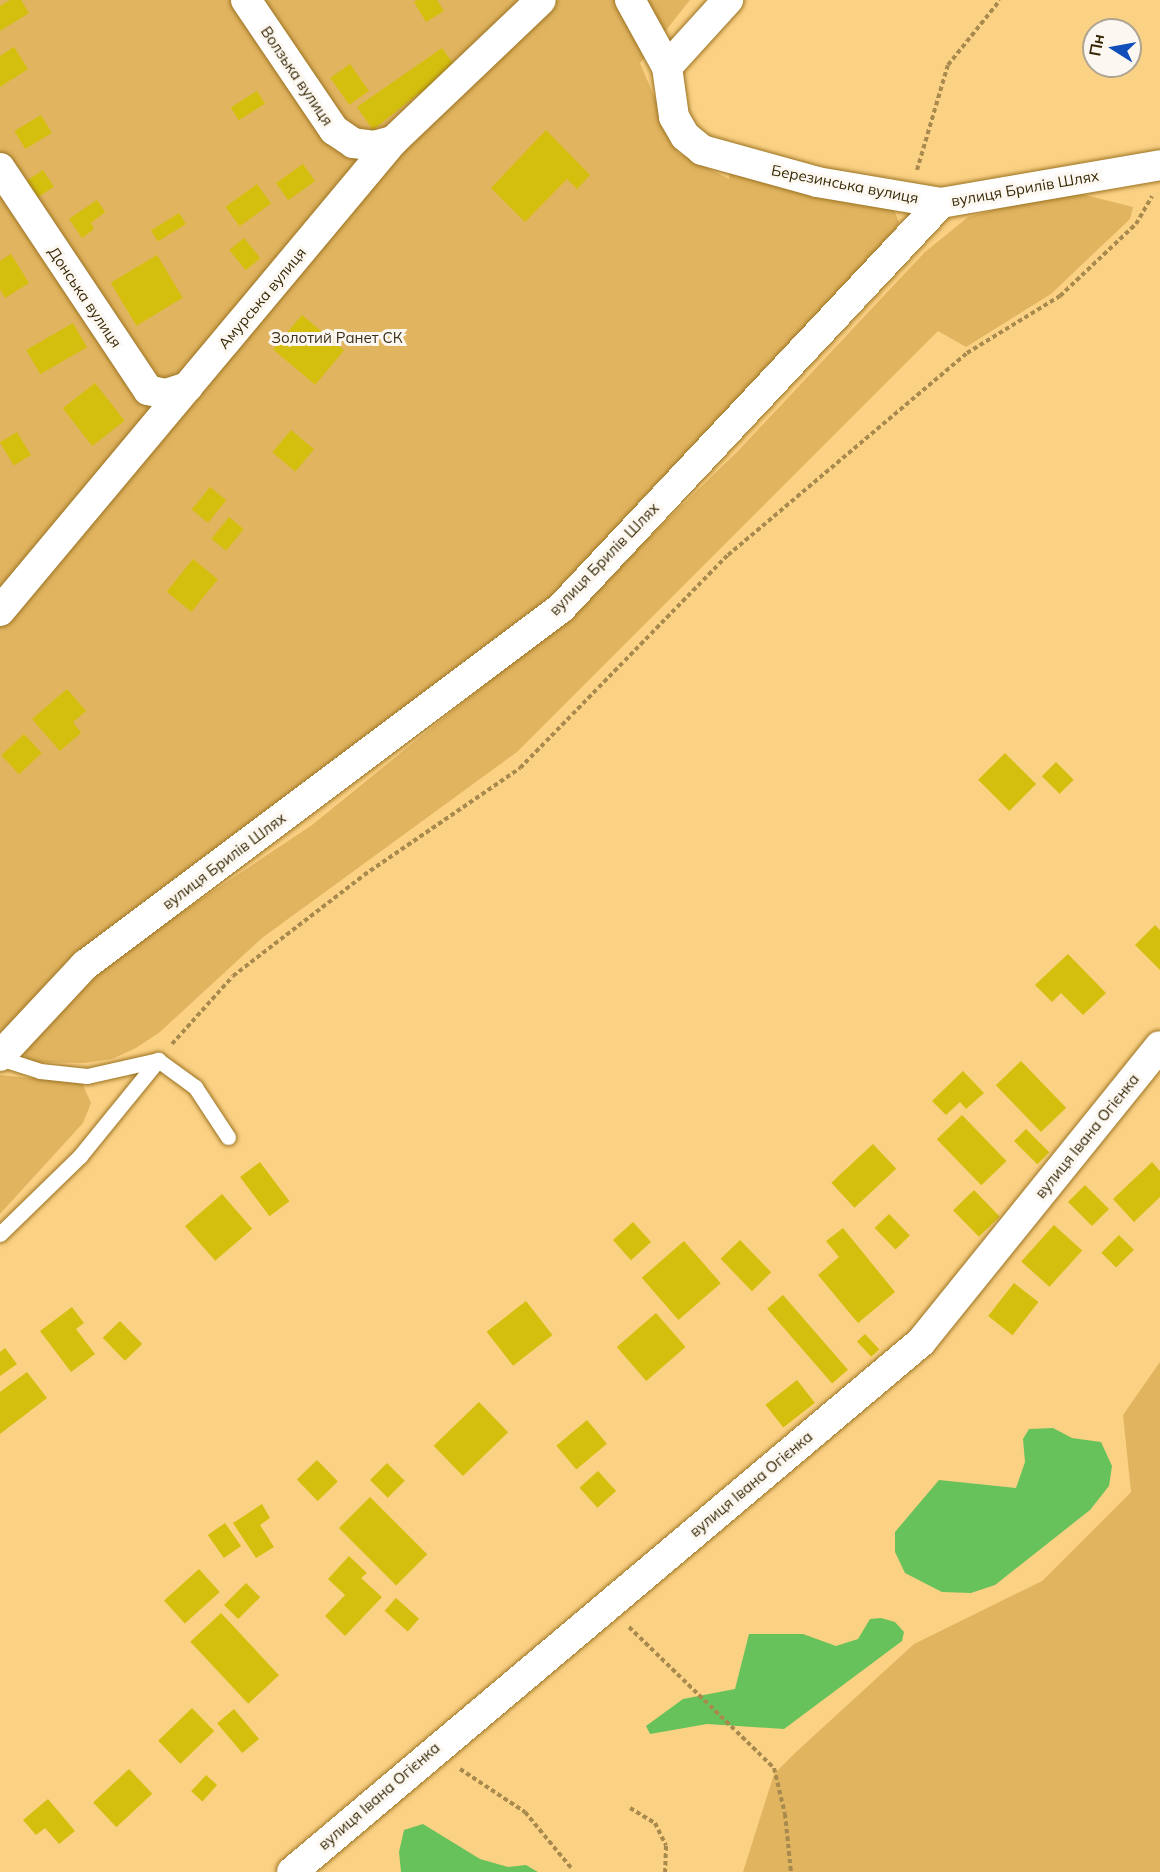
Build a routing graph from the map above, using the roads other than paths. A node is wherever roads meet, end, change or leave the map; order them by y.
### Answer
1 (246, 0) edge
2 (541, 0) edge
3 (630, 0) edge
4 (728, 0) edge
5 (667, 67) junction
6 (393, 141) junction
7 (0, 168) edge
8 (1158, 178) edge
9 (941, 203) junction
10 (188, 387) junction
11 (0, 611) edge
12 (1160, 1046) edge
13 (0, 1057) edge
14 (158, 1060) junction
15 (228, 1137) dead end
16 (0, 1234) edge
17 (292, 1872) edge

1 - 6 street, Волзька вулиця
2 - 6 street, Амурська вулиця
3 - 5 street, Березинська вулиця
4 - 5 street
5 - 9 street, Березинська вулиця
6 - 10 street, Амурська вулиця
7 - 10 street, Донська вулиця
8 - 9 street, вулиця Брилів Шлях
9 - 13 street, вулиця Брилів Шлях
10 - 11 street, Амурська вулиця
12 - 17 street, вулиця Івана Огієнка
13 - 14 lane
14 - 15 lane
14 - 16 lane

